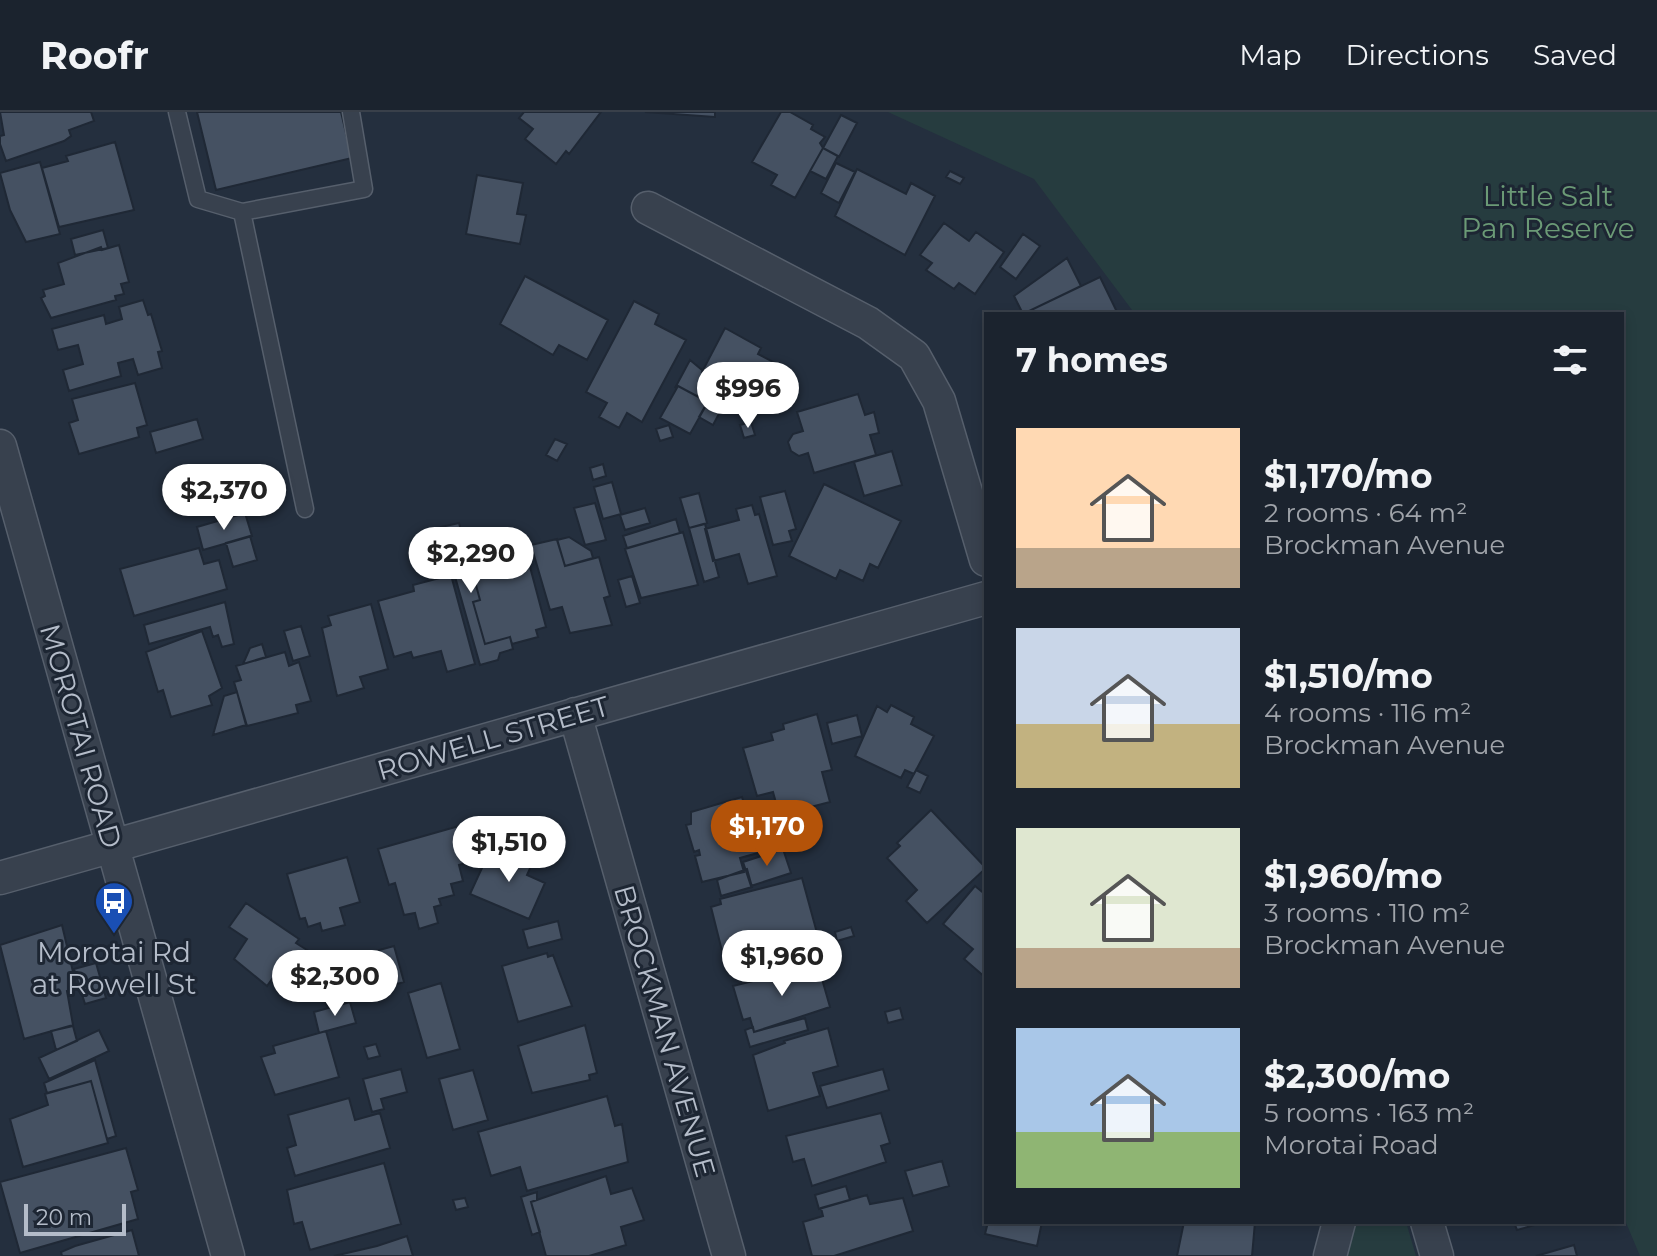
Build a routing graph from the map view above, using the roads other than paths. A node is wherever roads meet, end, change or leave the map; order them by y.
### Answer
1 (177, 112) edge
2 (351, 112) edge
3 (648, 208) dead end
4 (242, 212) junction
5 (0, 446) edge
6 (305, 509) dead end
7 (984, 553) edge
8 (984, 599) edge
9 (575, 714) junction
10 (111, 846) junction
11 (0, 878) edge
12 (1338, 1224) edge
13 (1428, 1224) edge
14 (228, 1256) edge
15 (729, 1256) edge
16 (1330, 1256) edge
17 (1437, 1256) edge

1 - 4 lane
2 - 4 lane
3 - 7 street
4 - 6 lane
5 - 10 street, MOROTAI ROAD
8 - 9 street, ROWELL STREET
9 - 10 street, ROWELL STREET
9 - 15 street, BROCKMAN AVENUE
10 - 11 street, ROWELL STREET
10 - 14 street, MOROTAI ROAD
12 - 16 street
13 - 17 street

